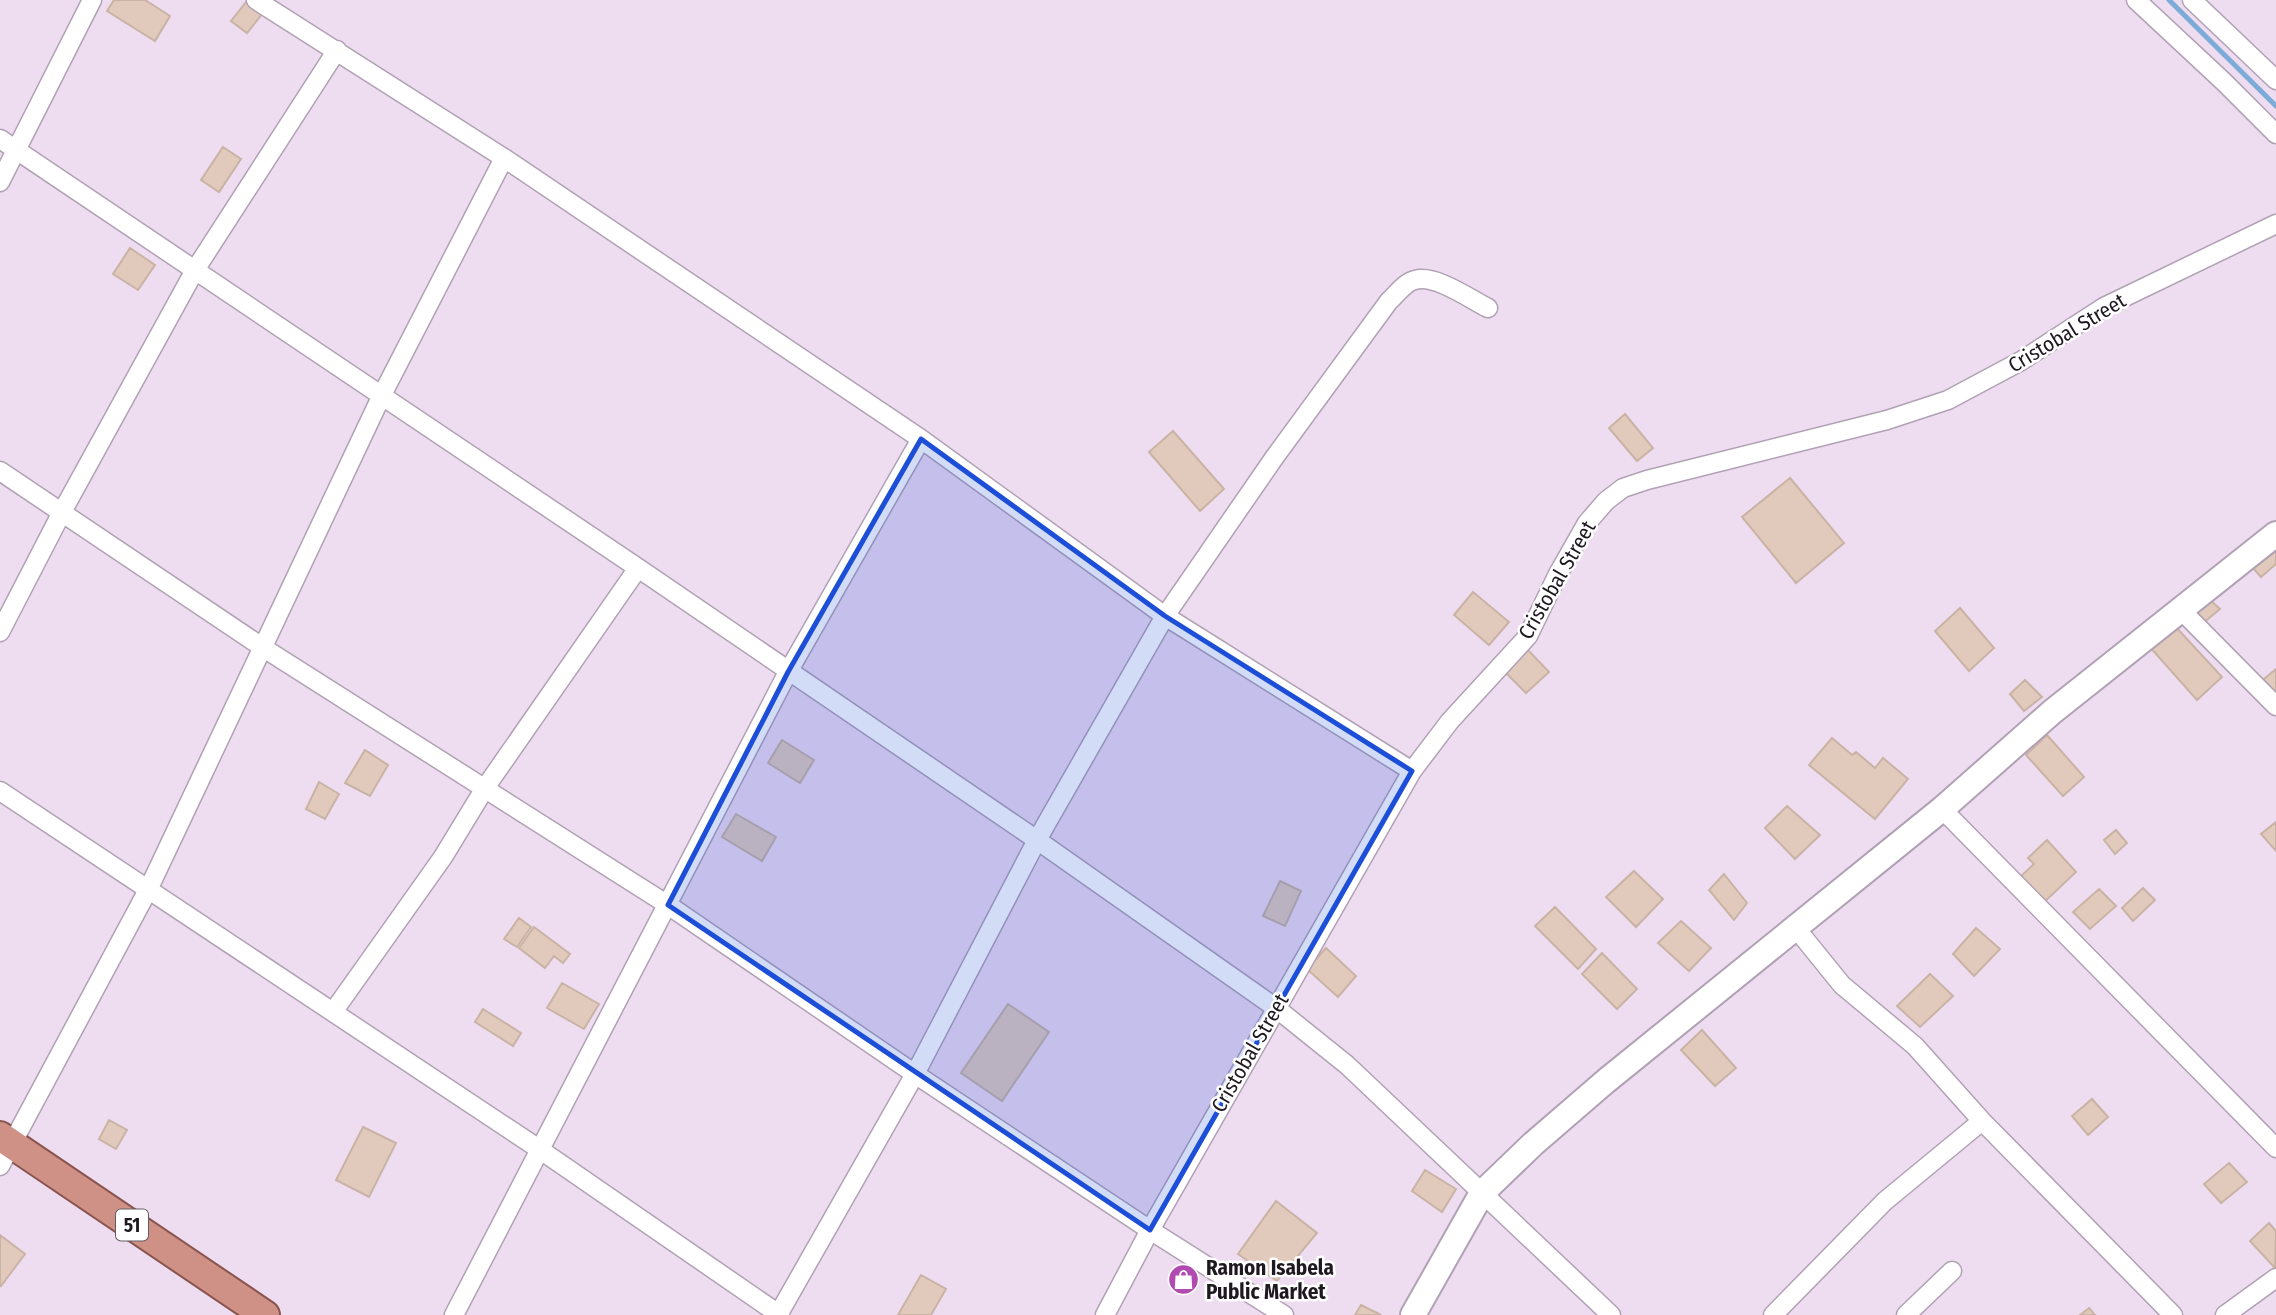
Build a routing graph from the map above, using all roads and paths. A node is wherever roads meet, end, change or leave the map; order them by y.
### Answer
1 (92, 0) edge
2 (256, 0) edge
3 (2136, 0) edge
4 (2192, 0) edge
5 (337, 50) junction
6 (2276, 80) edge
7 (2276, 134) edge
8 (8, 144) edge
9 (504, 158) junction
10 (0, 183) edge
11 (2276, 224) edge
12 (195, 270) junction
13 (1488, 309) dead end
14 (381, 397) junction
15 (921, 439) junction
16 (0, 471) edge
17 (62, 512) junction
18 (2276, 534) edge
19 (638, 568) junction
20 (2181, 610) junction
21 (1166, 616) junction
22 (0, 632) edge
23 (262, 648) junction
24 (788, 672) junction
25 (2276, 706) edge
26 (1412, 771) junction
27 (485, 788) junction
28 (0, 791) edge
29 (1942, 810) junction
30 (1037, 840) junction
31 (148, 890) junction
32 (668, 905) junction
33 (1795, 927) junction
34 (1276, 1007) junction
35 (333, 1012) junction
36 (915, 1074) junction
37 (1982, 1121) junction
38 (2276, 1148) edge
39 (4, 1149) edge
40 (539, 1149) junction
41 (1482, 1193) junction
42 (1150, 1230) junction
43 (1952, 1271) dead end
44 (2276, 1278) edge
45 (1917, 1311) edge
46 (2237, 1312) edge
47 (265, 1315) edge
48 (454, 1315) edge
49 (779, 1315) edge
50 (1105, 1315) edge
51 (1284, 1315) edge
52 (1413, 1315) edge
53 (1611, 1315) edge
54 (1773, 1315) edge
55 (2172, 1315) edge

1 - 8 street
2 - 5 street
3 - 7 street
4 - 6 street
5 - 9 street
5 - 12 street
8 - 10 street
8 - 12 street
9 - 14 street
9 - 15 street
11 - 26 street, Cristobal Street
12 - 14 street
12 - 17 street
13 - 21 street
14 - 19 street
14 - 23 street
15 - 21 street
15 - 24 street
16 - 17 street
17 - 22 street
17 - 23 street
18 - 20 main road
19 - 24 street
19 - 27 street
20 - 25 street
20 - 29 main road
21 - 26 street
21 - 30 street
23 - 27 street
23 - 31 street
24 - 30 street
24 - 32 street
26 - 34 street, Cristobal Street
27 - 32 street
27 - 35 street
28 - 31 street
29 - 33 main road
29 - 38 street
30 - 34 street
30 - 36 street
31 - 35 street
31 - 39 street
32 - 36 street
32 - 40 street
33 - 37 street
33 - 41 main road
34 - 41 street
34 - 42 street, Cristobal Street
35 - 40 street
36 - 42 street
36 - 49 street
37 - 54 street
37 - 55 street
39 - 47 highway, 51
40 - 48 street
40 - 49 street
41 - 52 main road
41 - 53 street
42 - 50 street, Cristobal Street
42 - 51 street
43 - 45 street
44 - 46 street

